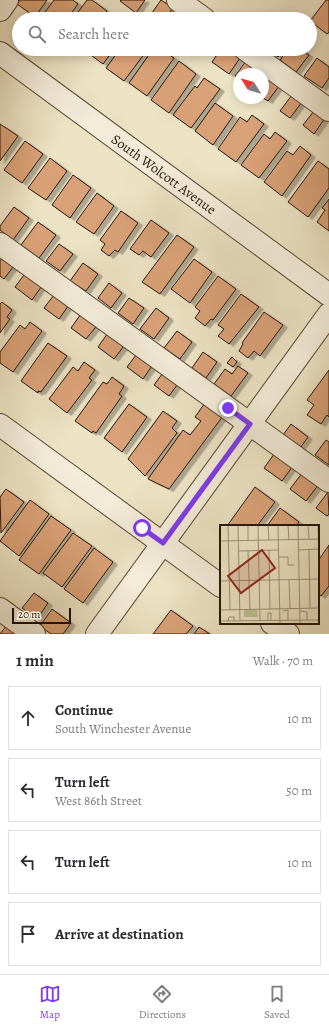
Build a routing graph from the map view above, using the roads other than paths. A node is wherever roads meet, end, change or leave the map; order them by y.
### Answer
1 (7, 0) edge
2 (178, 0) edge
3 (0, 10) edge
4 (194, 12) edge
5 (0, 53) edge
6 (255, 56) edge
7 (329, 110) edge
8 (0, 244) edge
9 (329, 295) edge
10 (329, 314) edge
11 (250, 424) junction
12 (0, 425) edge
13 (329, 481) edge
14 (163, 543) junction
15 (220, 585) edge
16 (0, 609) edge
17 (273, 624) edge
18 (34, 634) edge
19 (97, 634) edge
20 (288, 634) edge

1 - 3 street
2 - 4 street
5 - 9 street, South Wolcott Avenue
6 - 7 street
8 - 11 street
10 - 11 street
11 - 13 street
11 - 14 street
12 - 14 street
14 - 15 street
14 - 19 street
16 - 18 street
17 - 20 street

